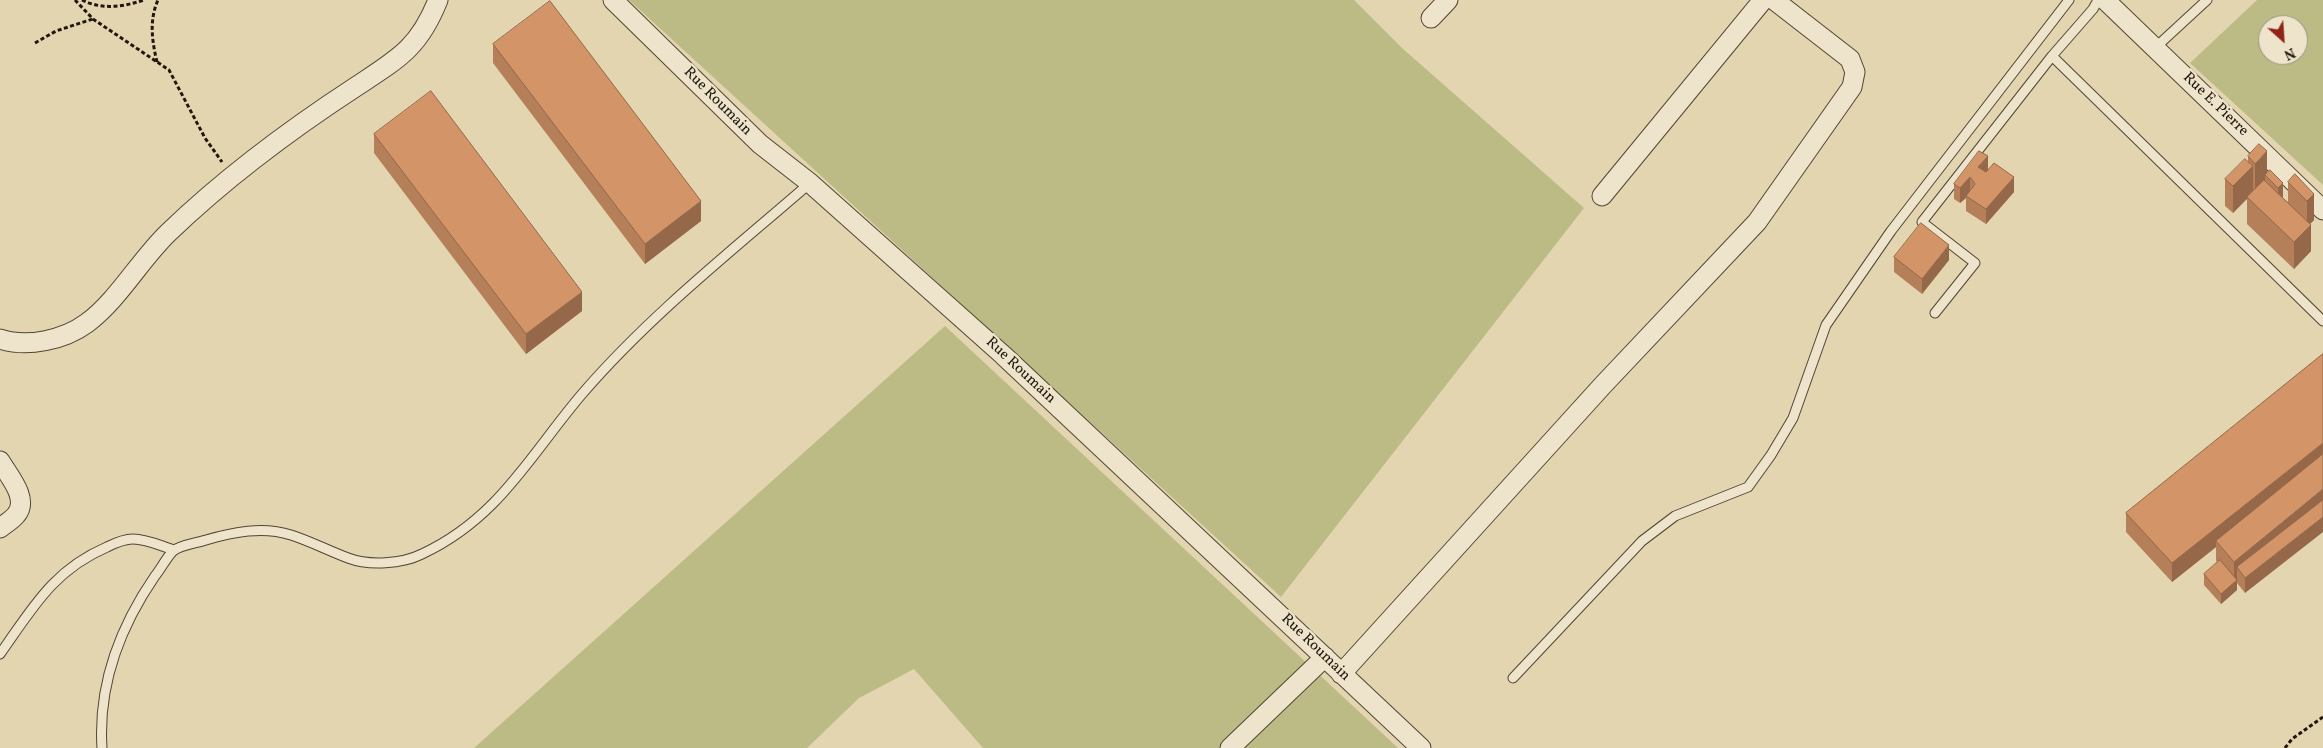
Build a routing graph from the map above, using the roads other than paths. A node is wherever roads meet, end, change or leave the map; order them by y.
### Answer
1 (438, 0) edge
2 (613, 0) edge
3 (1448, 0) edge
4 (1762, 0) edge
5 (1774, 0) edge
6 (2069, 0) edge
7 (2098, 0) edge
8 (2105, 0) edge
9 (2206, 0) edge
10 (1431, 18) dead end
11 (2156, 47) junction
12 (2052, 56) junction
13 (810, 182) junction
14 (1602, 196) dead end
15 (2323, 210) edge
16 (1935, 313) dead end
17 (2323, 321) edge
18 (0, 339) edge
19 (0, 461) edge
20 (0, 528) edge
21 (174, 550) junction
22 (0, 654) edge
23 (1325, 657) junction
24 (1341, 674) junction
25 (1513, 678) dead end
26 (102, 748) edge
27 (1230, 748) edge
28 (1421, 748) edge

1 - 18 street
2 - 13 street, Rue Roumain
3 - 10 street
4 - 14 street
5 - 24 street
6 - 25 lane
7 - 12 lane
8 - 11 street, Rue E. Pierre
9 - 11 lane
11 - 15 street, Rue E. Pierre
12 - 16 lane
12 - 17 lane
13 - 21 lane
13 - 23 street, Rue Roumain
19 - 20 street
21 - 22 lane
21 - 26 lane
23 - 24 street, Rue Roumain
23 - 27 street
24 - 28 street, Rue Roumain

